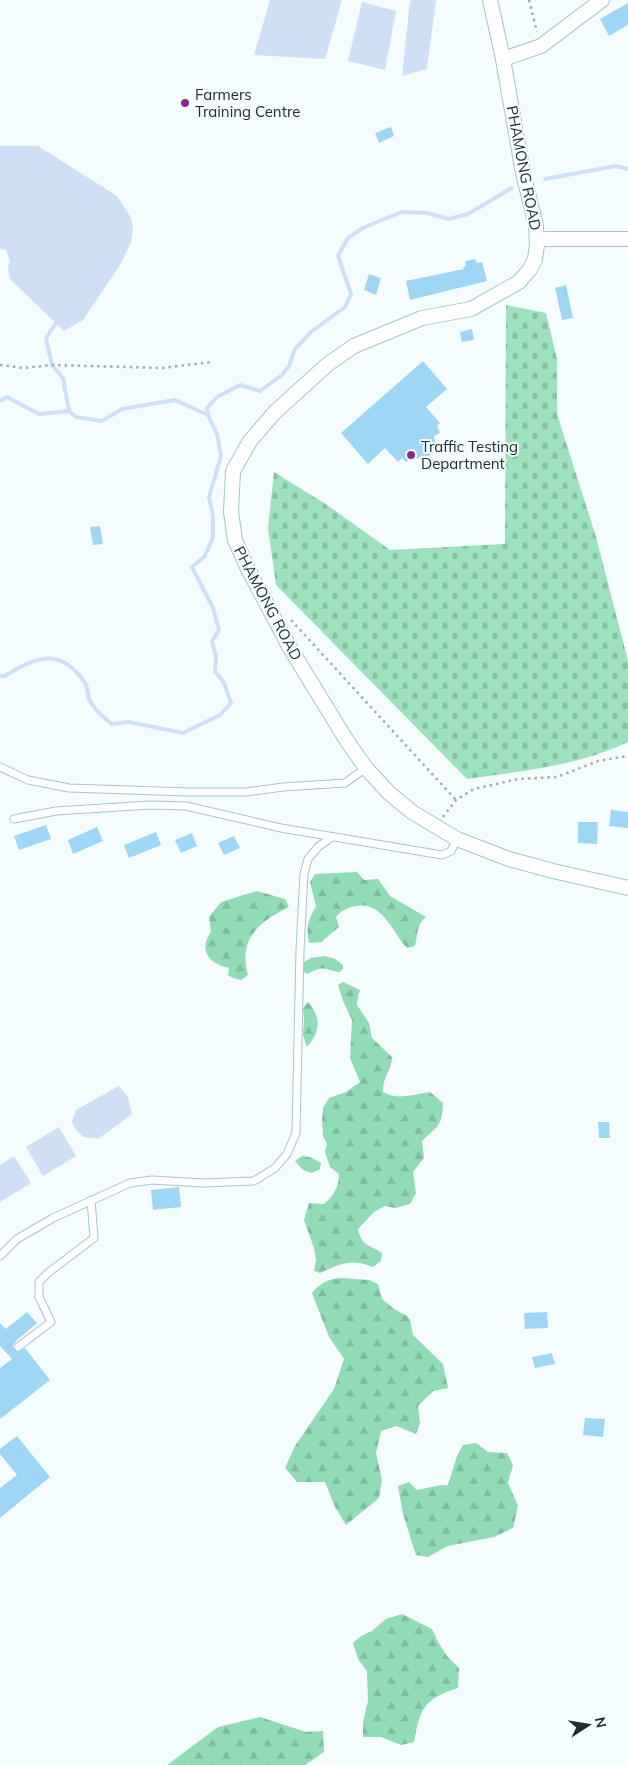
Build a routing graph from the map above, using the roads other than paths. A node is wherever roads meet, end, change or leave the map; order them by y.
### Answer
1 (490, 0) edge
2 (602, 0) edge
3 (503, 59) junction
4 (537, 239) junction
5 (628, 239) edge
6 (0, 767) edge
7 (366, 768) junction
8 (14, 819) dead end
9 (332, 838) junction
10 (457, 839) junction
11 (628, 888) edge
12 (91, 1200) junction
13 (0, 1256) edge
14 (18, 1347) dead end

1 - 3 street, PHAMONG ROAD
2 - 3 street
3 - 4 street, PHAMONG ROAD
4 - 5 street
4 - 7 street, PHAMONG ROAD
6 - 7 lane
7 - 10 street, PHAMONG ROAD
8 - 9 lane
9 - 10 lane
9 - 12 lane
10 - 11 street, PHAMONG ROAD
12 - 13 lane
12 - 14 lane

